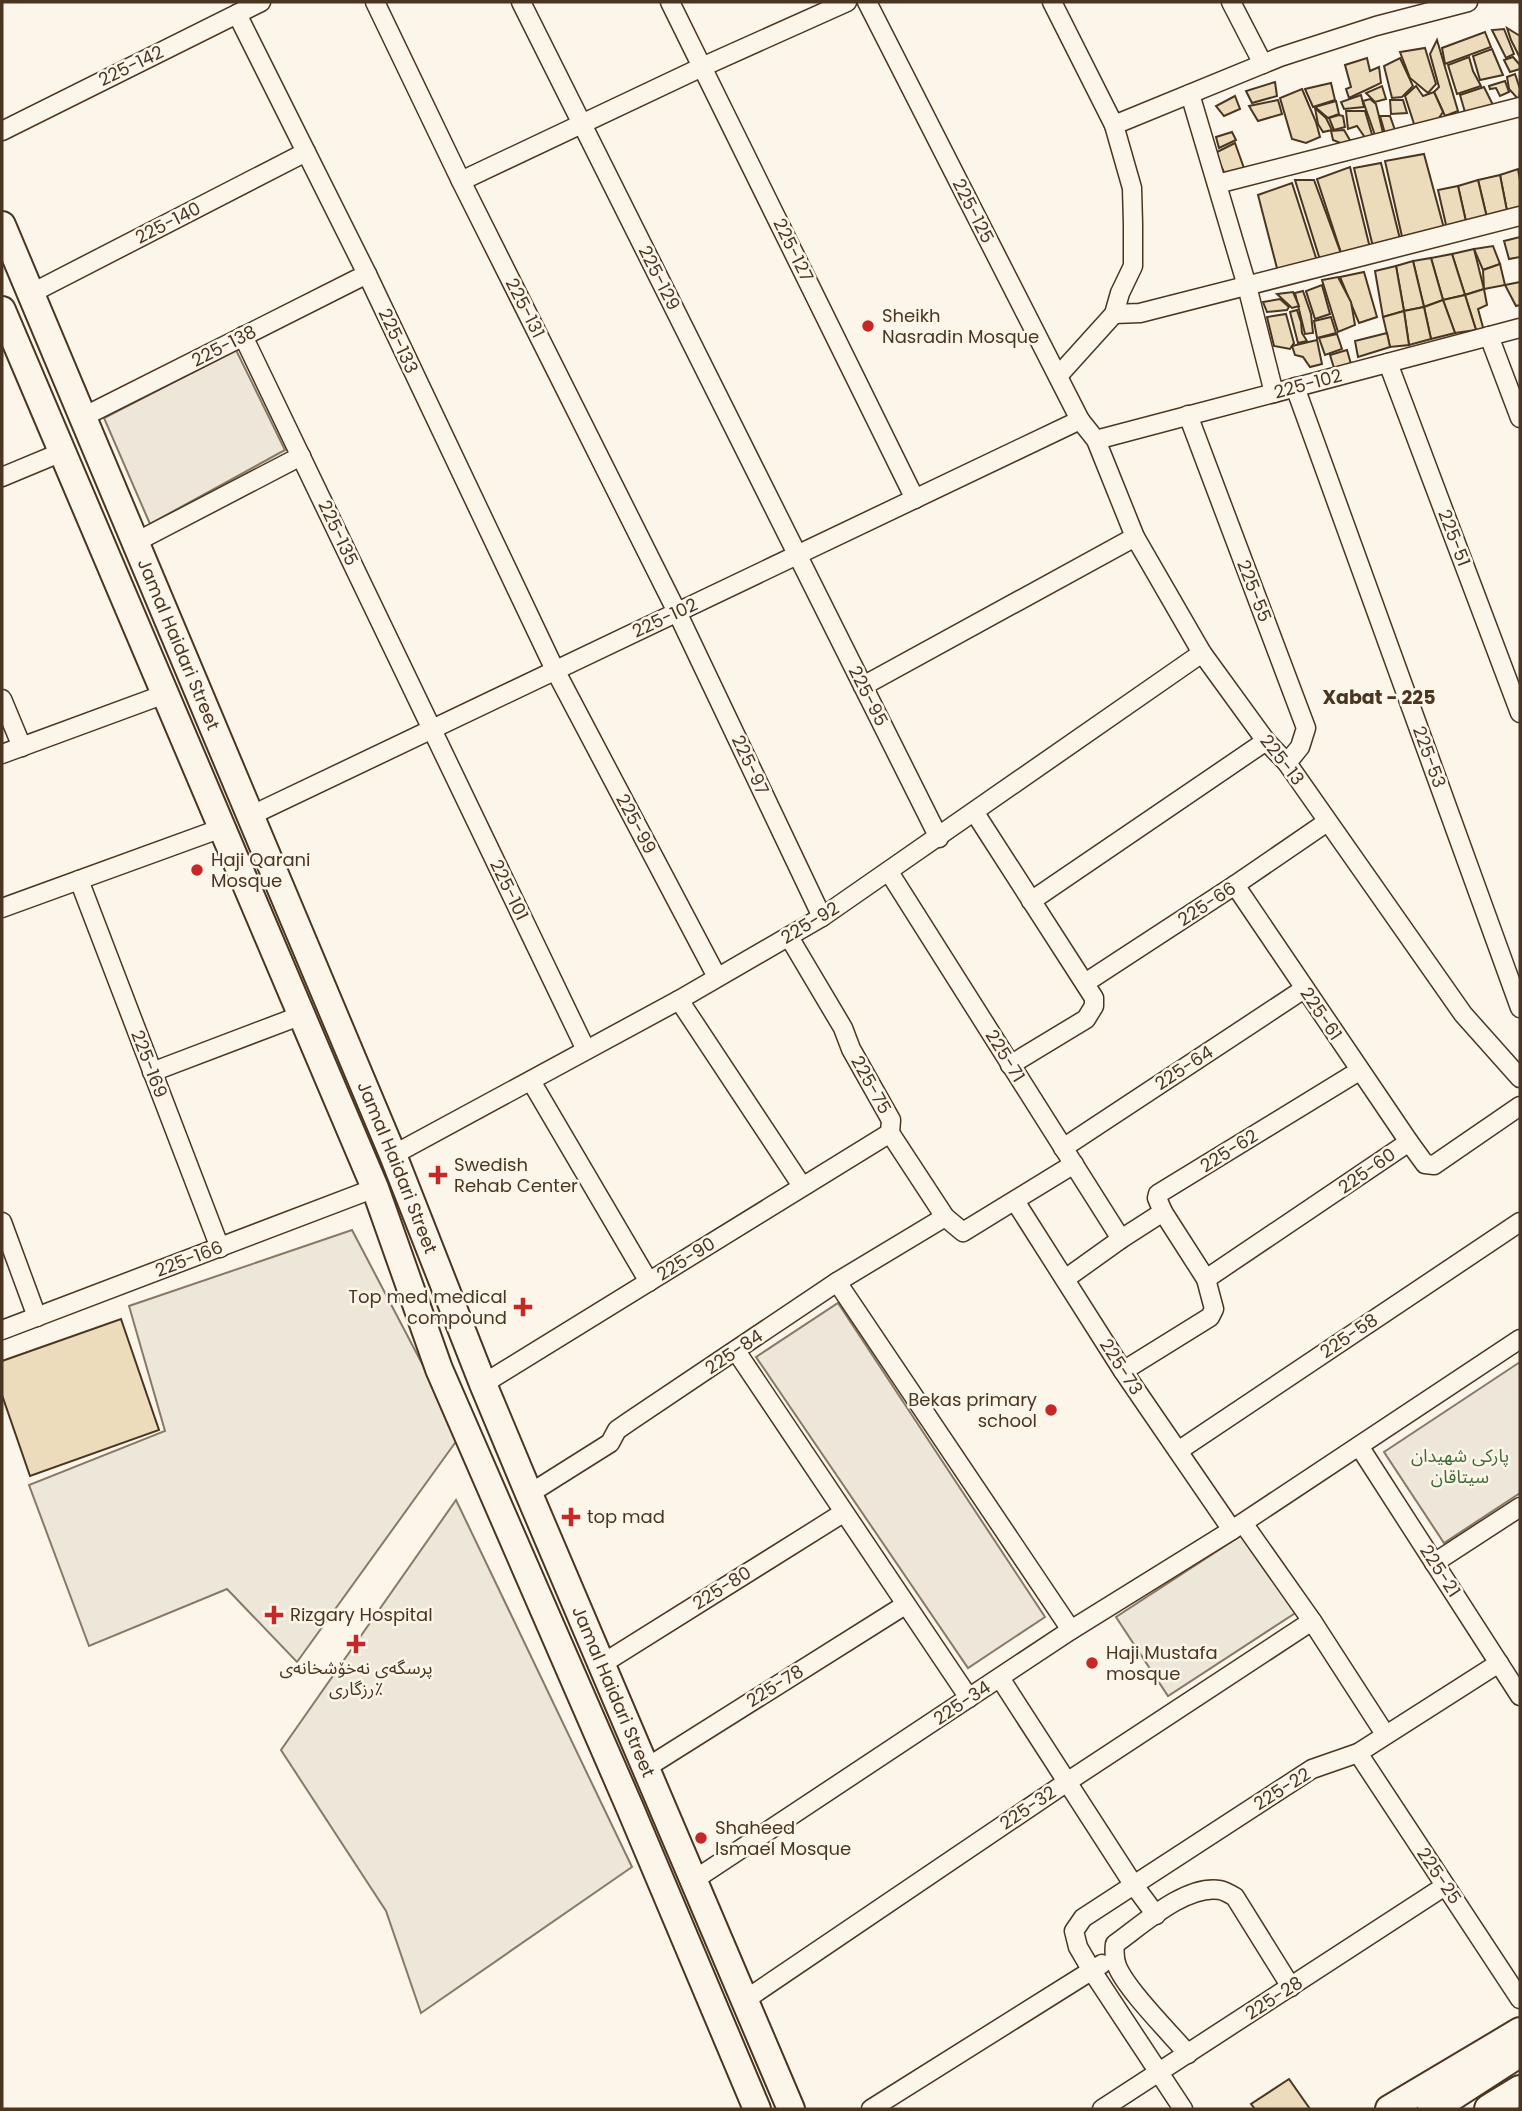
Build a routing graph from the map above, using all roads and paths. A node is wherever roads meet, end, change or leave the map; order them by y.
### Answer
1 (261, 2) edge
2 (375, 2) edge
3 (521, 2) edge
4 (670, 2) edge
5 (847, 2) edge
6 (867, 2) edge
7 (1052, 2) edge
8 (1231, 2) edge
9 (1468, 2) edge
10 (1417, 8) edge
11 (237, 14) junction
12 (1263, 64) junction
13 (702, 67) junction
14 (1190, 94) junction
15 (1520, 107) edge
16 (582, 124) junction
17 (1114, 125) junction
18 (2, 131) edge
19 (306, 152) junction
20 (461, 181) junction
21 (1217, 184) junction
22 (1520, 216) edge
23 (2, 225) edge
24 (367, 274) junction
25 (1247, 286) junction
26 (30, 294) junction
27 (2, 310) edge
28 (1114, 314) junction
29 (1520, 328) edge
30 (243, 336) junction
31 (1489, 336) junction
32 (1388, 363) junction
33 (1058, 376) junction
34 (1295, 387) junction
35 (1274, 393) junction
36 (1188, 415) junction
37 (81, 418) junction
38 (1520, 418) edge
39 (1080, 420) junction
40 (1096, 439) junction
41 (62, 452) junction
42 (302, 456) junction
43 (2, 477) edge
44 (915, 499) junction
45 (123, 516) junction
46 (94, 527) junction
47 (1135, 537) junction
48 (134, 543) junction
49 (798, 555) junction
50 (677, 612) junction
51 (1202, 653) junction
52 (555, 670) junction
53 (863, 686) junction
54 (165, 694) junction
55 (2, 699) edge
56 (1520, 713) edge
57 (431, 730) junction
58 (1266, 741) junction
59 (22, 747) junction
60 (2, 754) edge
61 (1287, 763) junction
62 (975, 813) junction
63 (250, 816) junction
64 (1327, 822) junction
65 (222, 828) junction
66 (939, 838) junction
67 (888, 872) junction
68 (79, 880) junction
69 (1236, 886) junction
70 (1031, 901) junction
71 (2, 908) edge
72 (822, 917) junction
73 (789, 937) junction
74 (717, 977) junction
75 (1304, 989) junction
76 (1089, 991) junction
77 (679, 1000) junction
78 (1520, 1008) edge
79 (302, 1015) junction
80 (586, 1050) junction
81 (1010, 1065) junction
82 (1359, 1071) junction
83 (152, 1072) junction
84 (1520, 1078) edge
85 (531, 1081) junction
86 (1520, 1106) edge
87 (890, 1133) junction
88 (1409, 1142) junction
89 (1063, 1148) junction
90 (393, 1155) junction
91 (1074, 1164) junction
92 (802, 1186) junction
93 (375, 1188) junction
94 (1015, 1201) junction
95 (1163, 1212) junction
96 (2, 1222) edge
97 (1520, 1222) edge
98 (951, 1223) junction
99 (1121, 1239) junction
100 (220, 1248) junction
101 (1065, 1279) junction
102 (1206, 1279) junction
103 (649, 1282) junction
104 (837, 1282) junction
105 (37, 1317) junction
106 (2, 1330) edge
107 (1520, 1339) edge
108 (736, 1351) junction
109 (1124, 1371) junction
110 (483, 1384) junction
111 (1359, 1446) junction
112 (1178, 1451) junction
113 (529, 1494) junction
114 (1520, 1507) edge
115 (843, 1513) junction
116 (1237, 1527) junction
117 (1434, 1563) junction
118 (905, 1605) junction
119 (1312, 1621) junction
120 (1071, 1630) junction
121 (601, 1664) junction
122 (1509, 1671) edge
123 (1000, 1678) junction
124 (1520, 1696) edge
125 (970, 1698) junction
126 (1385, 1734) junction
127 (1358, 1753) junction
128 (646, 1768) junction
129 (1066, 1782) junction
130 (657, 1794) junction
131 (630, 1808) junction
132 (694, 1880) junction
133 (1133, 1884) junction
134 (1445, 1886) junction
135 (1156, 1915) junction
136 (1114, 1955) junction
137 (1092, 1971) junction
138 (1291, 1987) junction
139 (1520, 1999) edge
140 (746, 2000) junction
141 (1520, 2031) edge
142 (1520, 2052) edge
143 (1188, 2054) junction
144 (1159, 2073) junction
145 (1520, 2090) edge
146 (757, 2109) edge
147 (791, 2109) edge
148 (871, 2109) edge
149 (1102, 2109) edge
150 (1183, 2109) edge
151 (1389, 2109) edge
152 (1432, 2109) edge
153 (1489, 2109) edge

1 - 11 street, 225-142
2 - 20 street, 225-131
3 - 16 street, 225-129
4 - 13 street, 225-127
5 - 13 street
6 - 33 street, 225-125
7 - 17 street
8 - 12 street
9 - 10 street
10 - 12 street
11 - 18 street, 225-142
11 - 19 street, 225-133
12 - 14 street
13 - 16 street
13 - 44 street, 225-127
14 - 17 street
14 - 21 street
15 - 21 street
16 - 20 street
16 - 49 street, 225-129
17 - 28 street
19 - 24 street, 225-133
19 - 26 street, 225-140
20 - 50 street, 225-131
21 - 25 street
22 - 25 street
23 - 26 main road, Jamal Haidari Street
24 - 30 street, 225-138
24 - 52 street, 225-133
25 - 28 street
25 - 35 street
26 - 37 main road, Jamal Haidari Street
27 - 41 main road, Jamal Haidari Street
28 - 33 street
29 - 31 street, 225-102
30 - 37 street, 225-138
30 - 42 street, 225-135
31 - 32 street, 225-102
31 - 38 street
32 - 34 street, 225-102
32 - 56 street, 225-51
33 - 39 street, 225-125
34 - 35 street, 225-102
34 - 78 street, 225-53
35 - 36 street, 225-102
36 - 40 street, 225-102
36 - 61 street, 225-55
37 - 45 main road, Jamal Haidari Street
39 - 40 street, 225-13
39 - 44 street, 225-102
40 - 47 street, 225-13
41 - 43 street
41 - 46 main road, Jamal Haidari Street
42 - 48 street
42 - 57 street, 225-135
44 - 49 street, 225-102
45 - 46 main road
45 - 48 main road, Jamal Haidari Street
46 - 54 main road, Jamal Haidari Street
47 - 51 street, 225-13
47 - 53 street
48 - 63 main road, Jamal Haidari Street
49 - 50 street, 225-102
49 - 53 street, 225-95
50 - 52 street, 225-102
50 - 72 street, 225-97
51 - 58 street, 225-13
51 - 62 street, 225-92
52 - 57 street, 225-102
52 - 74 street, 225-99
53 - 66 street, 225-95
54 - 59 street
54 - 65 main road, Jamal Haidari Street
55 - 59 street
57 - 63 street, 225-102
57 - 80 street, 225-101
58 - 61 street, 225-13
58 - 70 street
59 - 60 street
61 - 64 street, 225-13
62 - 66 street, 225-92
62 - 70 street
63 - 90 main road, Jamal Haidari Street
64 - 69 street, 225-66
64 - 84 street, 225-13
65 - 68 street
65 - 79 main road, Jamal Haidari Street
66 - 67 street, 225-92
67 - 72 street, 225-92
67 - 81 street, 225-71
68 - 71 street
68 - 83 street, 225-169
69 - 75 street, 225-61
69 - 76 street, 225-66
70 - 76 street
72 - 73 street, 225-92
73 - 74 street, 225-92
73 - 87 street, 225-75
74 - 77 street, 225-92
75 - 82 street, 225-61
75 - 89 street, 225-64
76 - 81 street
77 - 80 street, 225-92
77 - 92 street
79 - 83 street
79 - 93 main road, Jamal Haidari Street
80 - 85 street, 225-92
81 - 89 street, 225-71
82 - 88 street, 225-61
82 - 95 street, 225-62
83 - 100 street, 225-169
85 - 90 street, 225-92
85 - 103 street
86 - 88 street, 225-60
87 - 92 street, 225-90
87 - 98 street, 225-75
88 - 102 street, 225-60
89 - 91 street, 225-71
90 - 110 main road, Jamal Haidari Street
91 - 94 street
91 - 99 street, 225-71
92 - 103 street, 225-90
93 - 100 street, 225-166
93 - 131 main road, Jamal Haidari Street
94 - 98 street, 225-84
94 - 101 street, 225-73
95 - 99 street
95 - 102 street
96 - 105 street
97 - 112 street, 225-58
98 - 104 street, 225-84
99 - 101 street
100 - 105 street, 225-166
101 - 109 street, 225-73
102 - 109 street
103 - 110 street, 225-90
104 - 108 street, 225-84
104 - 120 street
105 - 106 street, 225-166
107 - 111 street, 225-34
108 - 113 street, 225-84
108 - 115 street
109 - 112 street, 225-73
110 - 113 main road, Jamal Haidari Street
111 - 116 street, 225-34
111 - 117 street, 225-21
112 - 116 street, 225-73
113 - 121 main road, Jamal Haidari Street
114 - 117 street
115 - 118 street
115 - 121 street, 225-80
116 - 119 street, 225-73
116 - 120 street, 225-34
117 - 122 street, 225-21
118 - 125 street
118 - 128 street, 225-78
119 - 126 street, 225-73
119 - 129 street, 225-32
120 - 123 street, 225-34
121 - 128 main road, Jamal Haidari Street
122 - 124 street, 225-21
122 - 126 street, 225-22
123 - 125 street, 225-34
123 - 129 street
125 - 132 street, 225-34
126 - 127 street, 225-22
127 - 133 street, 225-22
127 - 134 street, 225-25
128 - 130 main road, Jamal Haidari Street
129 - 133 street
129 - 140 street, 225-32
130 - 131 main road
130 - 132 main road, Jamal Haidari Street
131 - 146 main road, Jamal Haidari Street
132 - 140 main road, Jamal Haidari Street
133 - 135 street
133 - 137 street, 225-22
134 - 138 street, 225-28
134 - 139 street, 225-25
135 - 136 street
135 - 138 street
136 - 137 street
136 - 143 street
137 - 144 street
137 - 148 street
138 - 143 street, 225-28
140 - 147 main road, Jamal Haidari Street
141 - 151 main road
142 - 152 highway
143 - 144 street, 225-28
144 - 149 street, 225-28
144 - 150 street
145 - 153 highway

